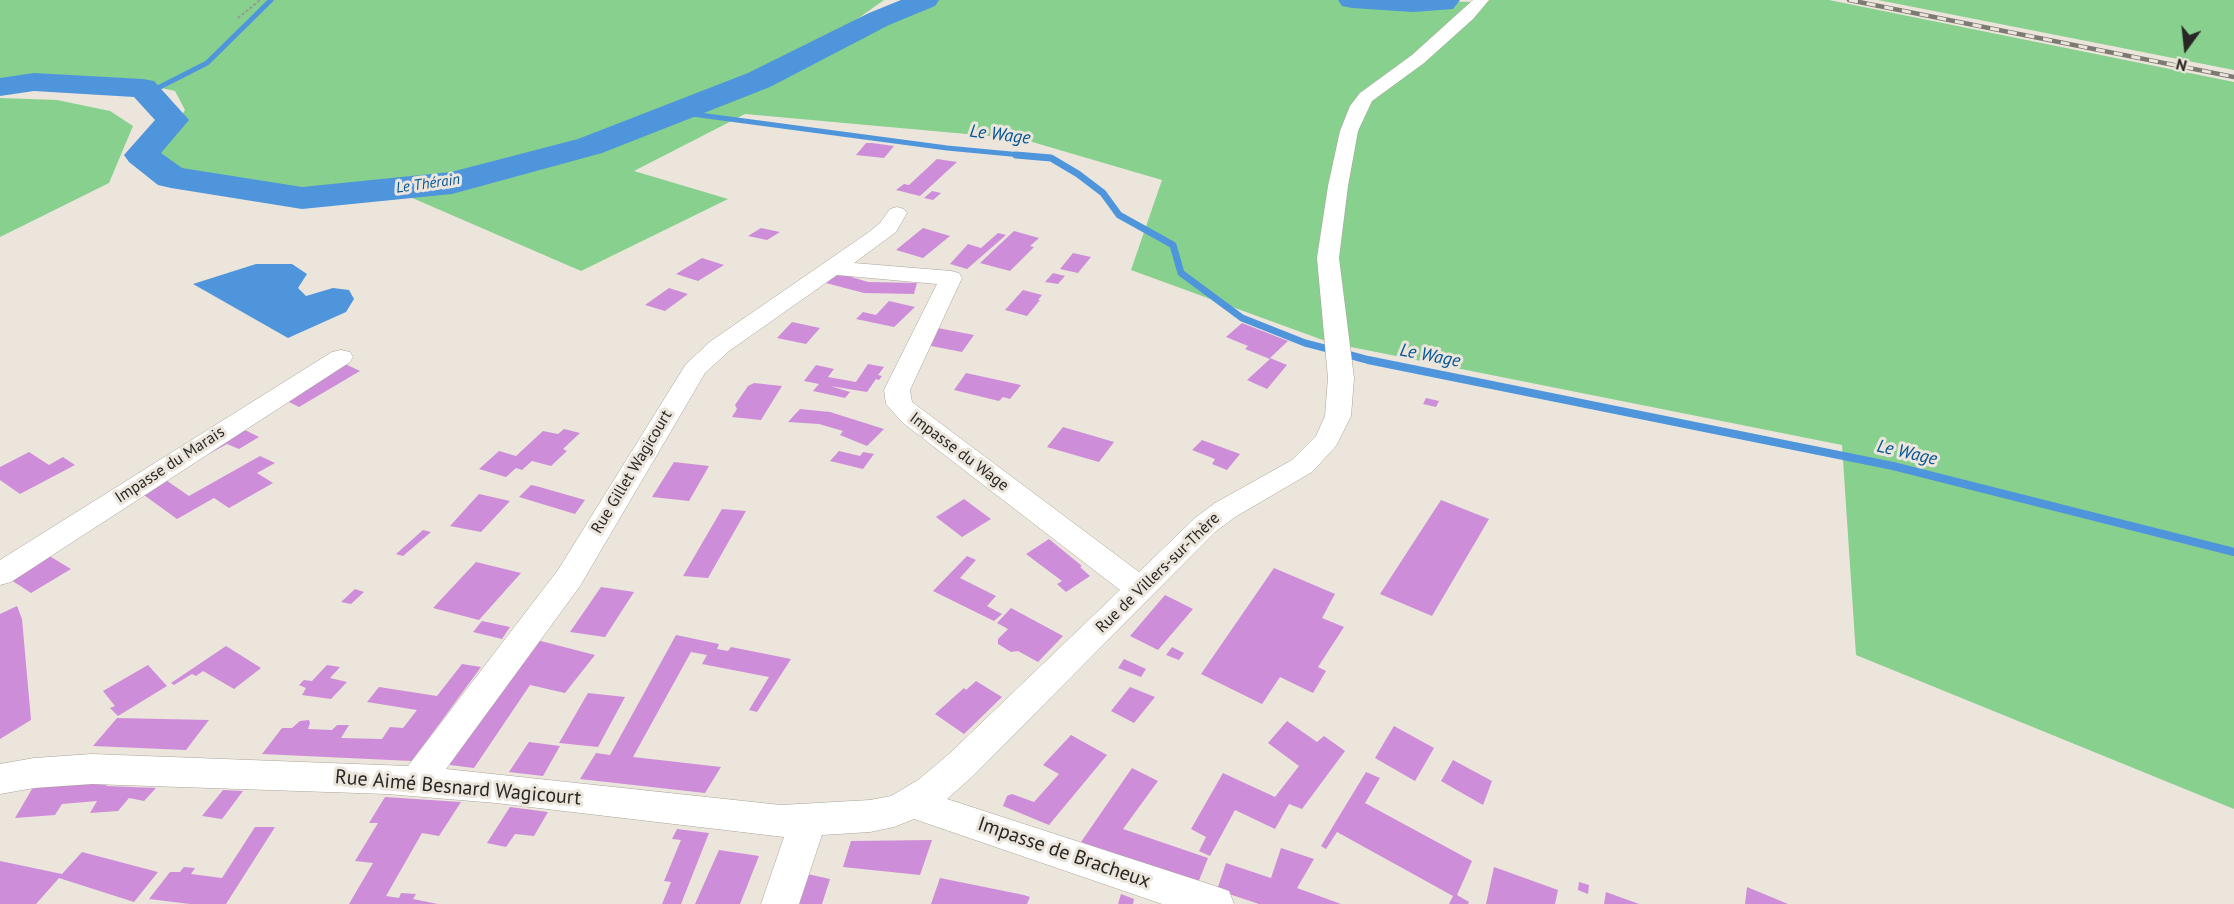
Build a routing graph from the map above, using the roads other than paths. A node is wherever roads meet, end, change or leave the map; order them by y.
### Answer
1 (1481, 0) edge
2 (897, 213) dead end
3 (833, 267) junction
4 (341, 357) dead end
5 (0, 574) edge
6 (1140, 589) junction
7 (0, 779) edge
8 (417, 781) junction
9 (914, 803) junction
10 (808, 821) junction
11 (780, 904) edge
12 (1215, 904) edge

1 - 6 street, Rue de Villers-sur-Thère
2 - 3 street, Rue Gillet Wagicourt
3 - 6 street, Impasse du Wage
3 - 8 street, Rue Gillet Wagicourt
4 - 5 street, Impasse du Marais
6 - 9 street, Rue de Villers-sur-Thère
7 - 8 street, Rue Aimé Besnard Wagicourt
8 - 10 street, Rue Aimé Besnard Wagicourt
9 - 10 street, Rue Aimé Besnard Wagicourt
9 - 12 street, Impasse de Bracheux
10 - 11 street

